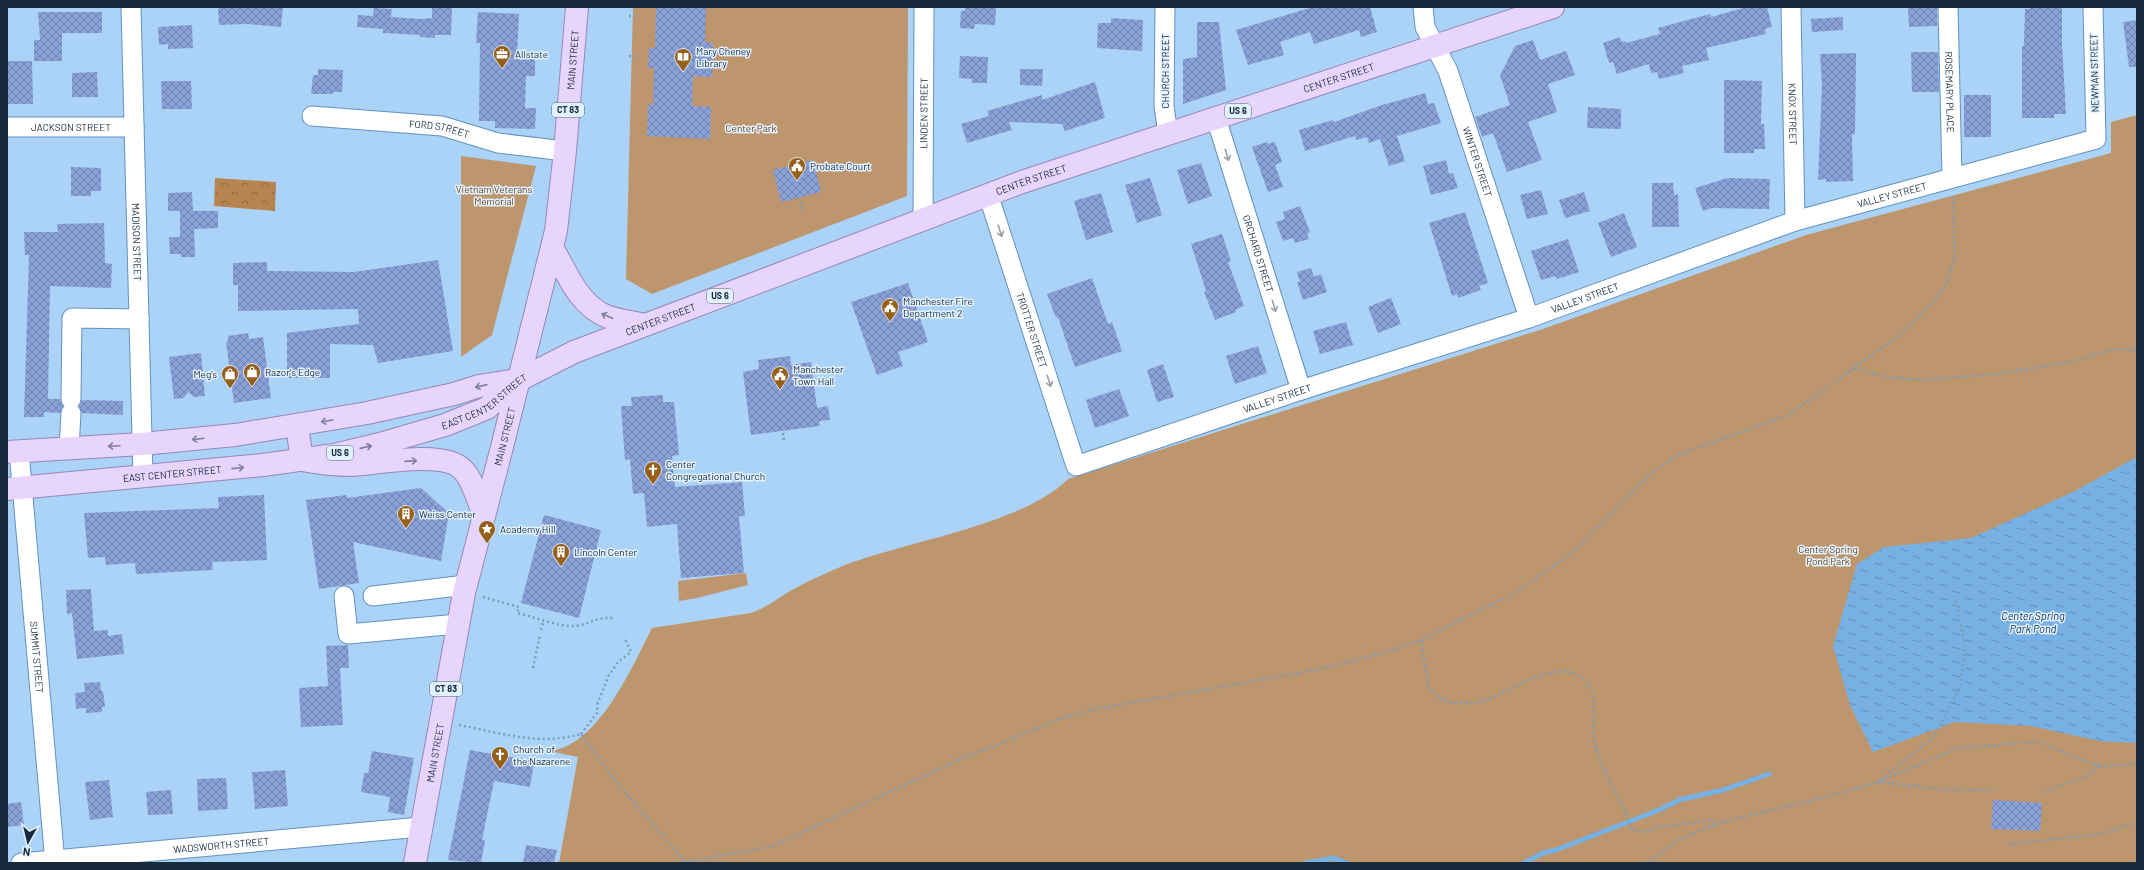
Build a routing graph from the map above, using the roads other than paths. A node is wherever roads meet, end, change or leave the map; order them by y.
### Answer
1 (131, 7) edge
2 (577, 7) edge
3 (924, 7) edge
4 (1165, 7) edge
5 (1423, 7) edge
6 (1553, 7) edge
7 (1791, 7) edge
8 (1948, 7) edge
9 (2093, 7) edge
10 (1434, 46) junction
11 (312, 116) dead end
12 (1216, 118) junction
13 (7, 127) edge
14 (134, 127) junction
15 (1168, 134) junction
16 (2096, 139) joint
17 (565, 150) junction
18 (1952, 177) junction
19 (988, 194) junction
20 (923, 218) junction
21 (1795, 221) junction
22 (552, 246) junction
23 (1529, 318) junction
24 (139, 319) junction
25 (644, 325) junction
26 (519, 380) junction
27 (1301, 390) junction
28 (297, 426) junction
29 (142, 444) junction
30 (69, 449) junction
31 (13, 452) edge
32 (302, 460) junction
33 (1076, 466) joint
34 (143, 477) junction
35 (15, 488) edge
36 (484, 516) junction
37 (473, 591) junction
38 (344, 596) dead end
39 (373, 596) dead end
40 (458, 624) junction
41 (421, 827) junction
42 (55, 862) edge
43 (21, 863) edge
44 (415, 863) edge

1 - 14 street, MADISON STREET
2 - 17 main road, MAIN STREET / CT 83
3 - 20 street, LINDEN STREET
4 - 15 street, CHURCH STREET
5 - 10 street, WINTER STREET
6 - 10 main road, CENTER STREET / US 6
7 - 21 street, KNOX STREET
8 - 18 street, ROSEMARY PLACE
9 - 16 street, NEWMAN STREET
10 - 12 main road, CENTER STREET / US 6
10 - 23 street, WINTER STREET
11 - 17 street, FORD STREET
12 - 15 main road, CENTER STREET / US 6
12 -> 27 street, ORCHARD STREET
13 - 14 street, JACKSON STREET
14 - 24 street, MADISON STREET
15 - 19 main road, CENTER STREET / US 6
16 - 18 street, VALLEY STREET
17 - 22 main road, MAIN STREET / CT 83
18 - 21 street, VALLEY STREET
19 - 20 main road, CENTER STREET / US 6
19 -> 33 street, TROTTER STREET
20 - 25 main road, CENTER STREET / US 6
21 - 23 street, VALLEY STREET
25 -> 22 main road
22 - 26 main road, MAIN STREET / CT 83
23 - 27 street, VALLEY STREET
24 - 29 street, MADISON STREET
24 - 30 street
25 - 26 main road, CENTER STREET / US 6
26 -> 28 main road, EAST CENTER STREET / US 6
32 -> 26 main road, EAST CENTER STREET / US 6
26 - 36 main road, MAIN STREET / CT 83
27 - 33 street, VALLEY STREET
28 -> 29 main road, EAST CENTER STREET / US 6
28 - 32 main road
29 -> 30 main road, EAST CENTER STREET / US 6
29 - 34 street, MADISON STREET
30 - 31 main road, EAST CENTER STREET / US 6
31 - 35 street, SUMMIT STREET
34 -> 32 main road, EAST CENTER STREET / US 6
32 -> 36 main road
34 - 35 main road, EAST CENTER STREET / US 6
35 - 42 street, SUMMIT STREET
36 - 37 main road, MAIN STREET / CT 83
37 - 39 street
37 - 40 main road, MAIN STREET / CT 83
38 - 40 street
40 - 41 main road, MAIN STREET / CT 83
41 - 42 street, WADSWORTH STREET
41 - 44 main road, MAIN STREET / CT 83
42 - 43 street, WADSWORTH STREET

